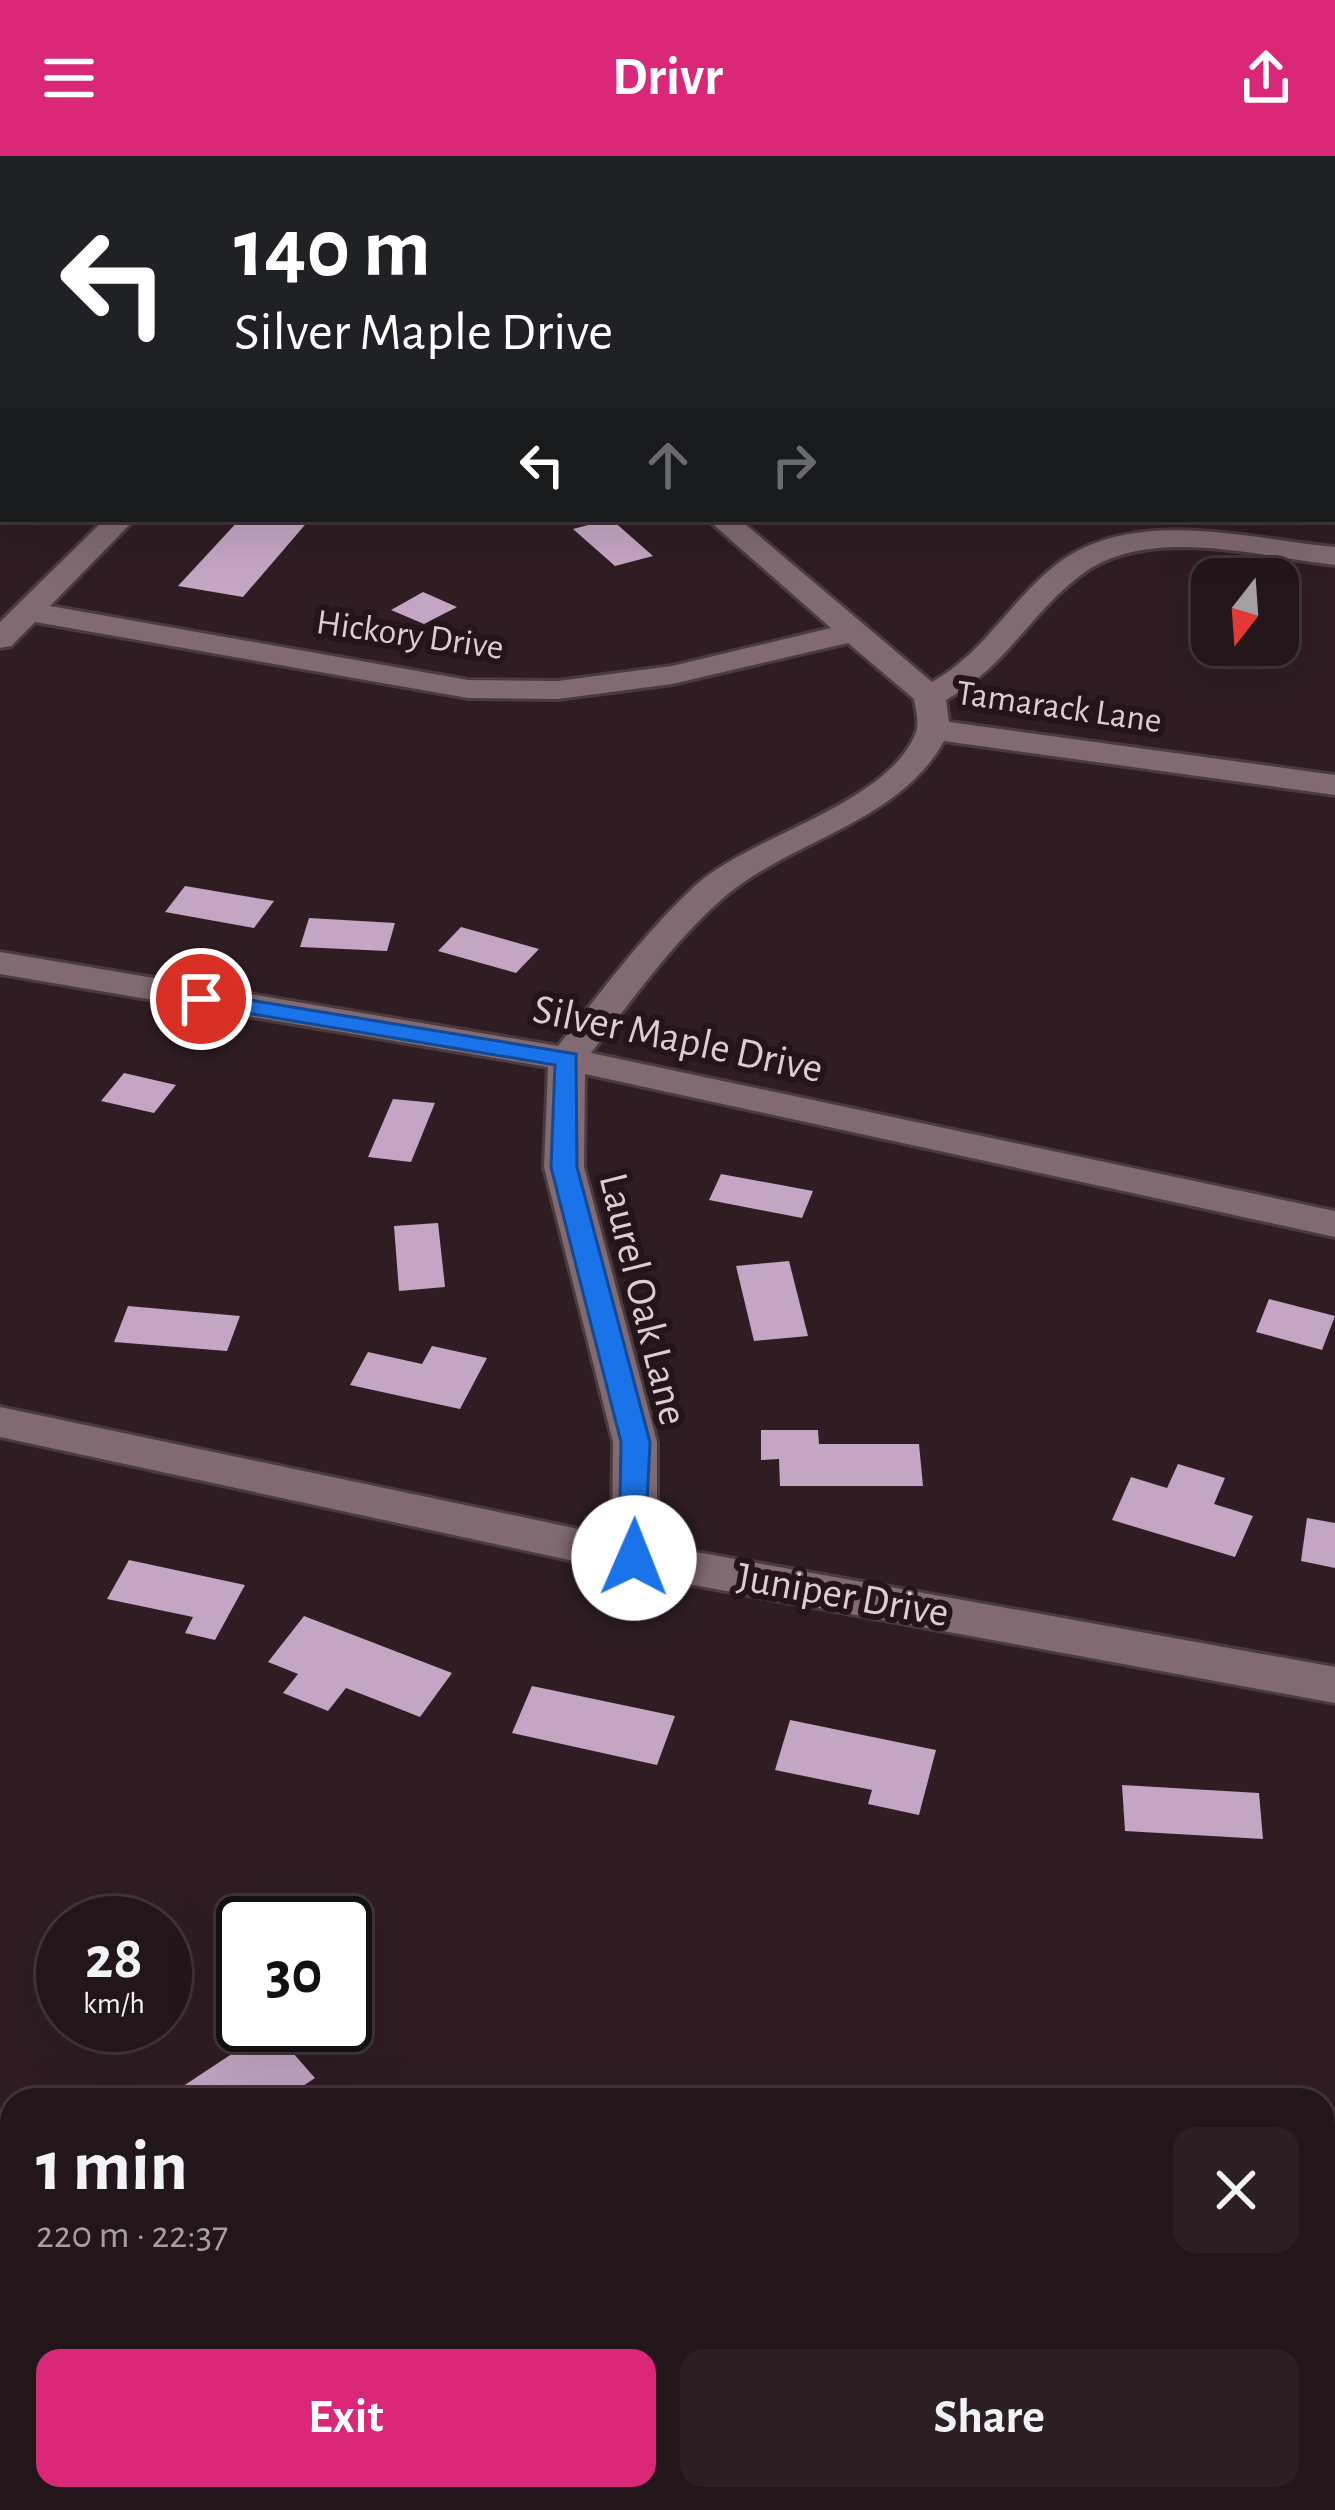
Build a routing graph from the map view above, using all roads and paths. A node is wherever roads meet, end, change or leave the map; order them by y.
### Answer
1 (118, 522) edge
2 (724, 522) edge
3 (1335, 556) edge
4 (30, 612) junction
5 (850, 633) junction
6 (0, 639) edge
7 (932, 713) junction
8 (1335, 785) edge
9 (0, 963) edge
10 (568, 1059) junction
11 (1335, 1224) edge
12 (0, 1422) edge
13 (634, 1558) junction
14 (1335, 1685) edge

1 - 4 street
2 - 5 street, Tamarack Lane
3 - 7 street
4 - 5 street, Hickory Drive
4 - 6 street
5 - 7 street, Tamarack Lane
7 - 8 street, Tamarack Lane
7 - 10 street
9 - 10 street, Silver Maple Drive
10 - 11 street, Silver Maple Drive
10 - 13 street, Laurel Oak Lane
12 - 13 street, Juniper Drive
13 - 14 street, Juniper Drive

